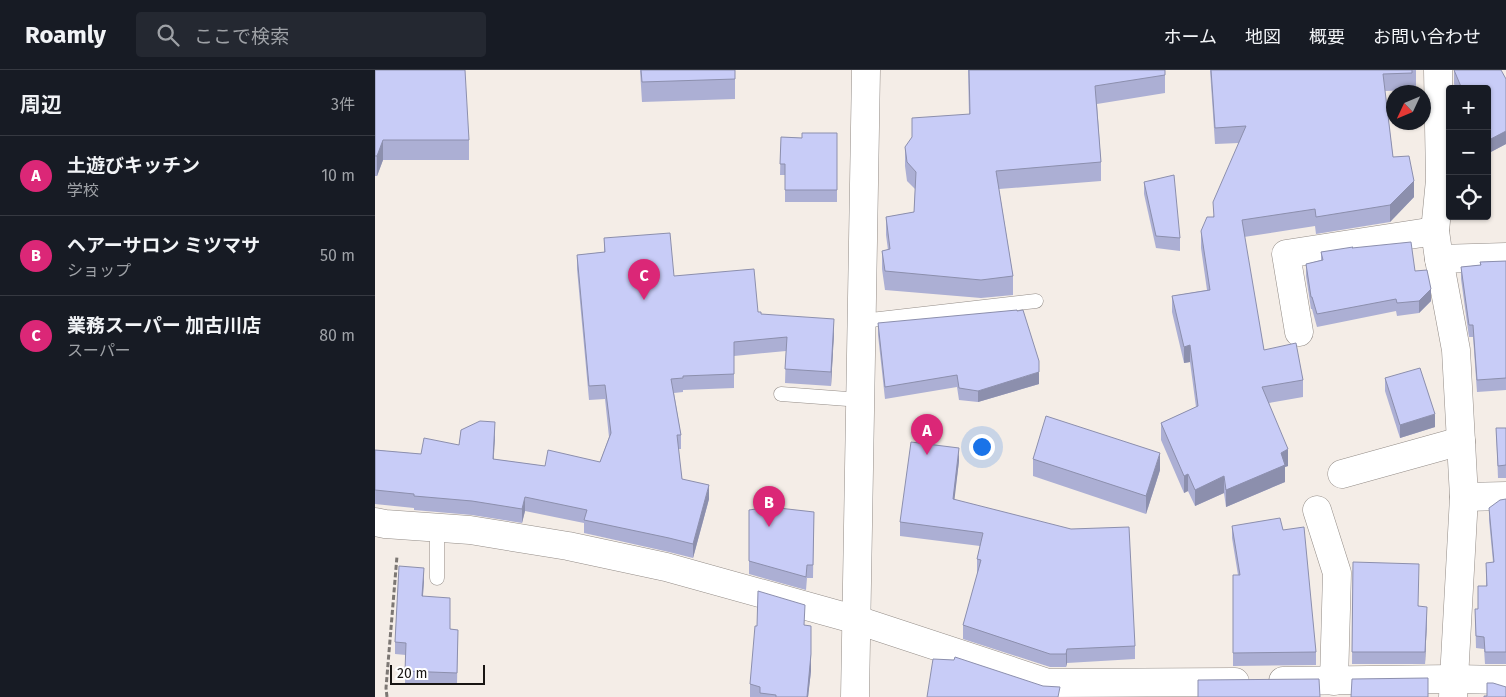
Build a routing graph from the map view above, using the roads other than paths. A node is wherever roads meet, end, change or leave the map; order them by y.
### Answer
1 (866, 70) edge
2 (1438, 70) edge
3 (1435, 232) junction
4 (1506, 257) edge
5 (1439, 259) junction
6 (1036, 301) dead end
7 (862, 321) junction
8 (1299, 332) dead end
9 (781, 394) dead end
10 (861, 400) junction
11 (1461, 441) junction
12 (1342, 474) dead end
13 (1506, 496) edge
14 (1464, 497) junction
15 (1317, 510) dead end
16 (387, 523) edge
17 (437, 528) junction
18 (437, 578) dead end
19 (857, 620) junction
20 (1334, 680) junction
21 (1506, 680) edge
22 (1454, 688) edge
23 (855, 697) edge

1 - 7 street
2 - 3 street
3 - 5 street
3 - 8 street
4 - 5 street
5 - 11 street
6 - 7 lane
7 - 10 street
9 - 10 lane
10 - 19 street
11 - 12 street
11 - 14 street
13 - 14 street
14 - 22 street
15 - 20 street
16 - 17 street
17 - 18 lane
17 - 19 street
19 - 20 street
19 - 23 street
20 - 22 street
21 - 22 street

